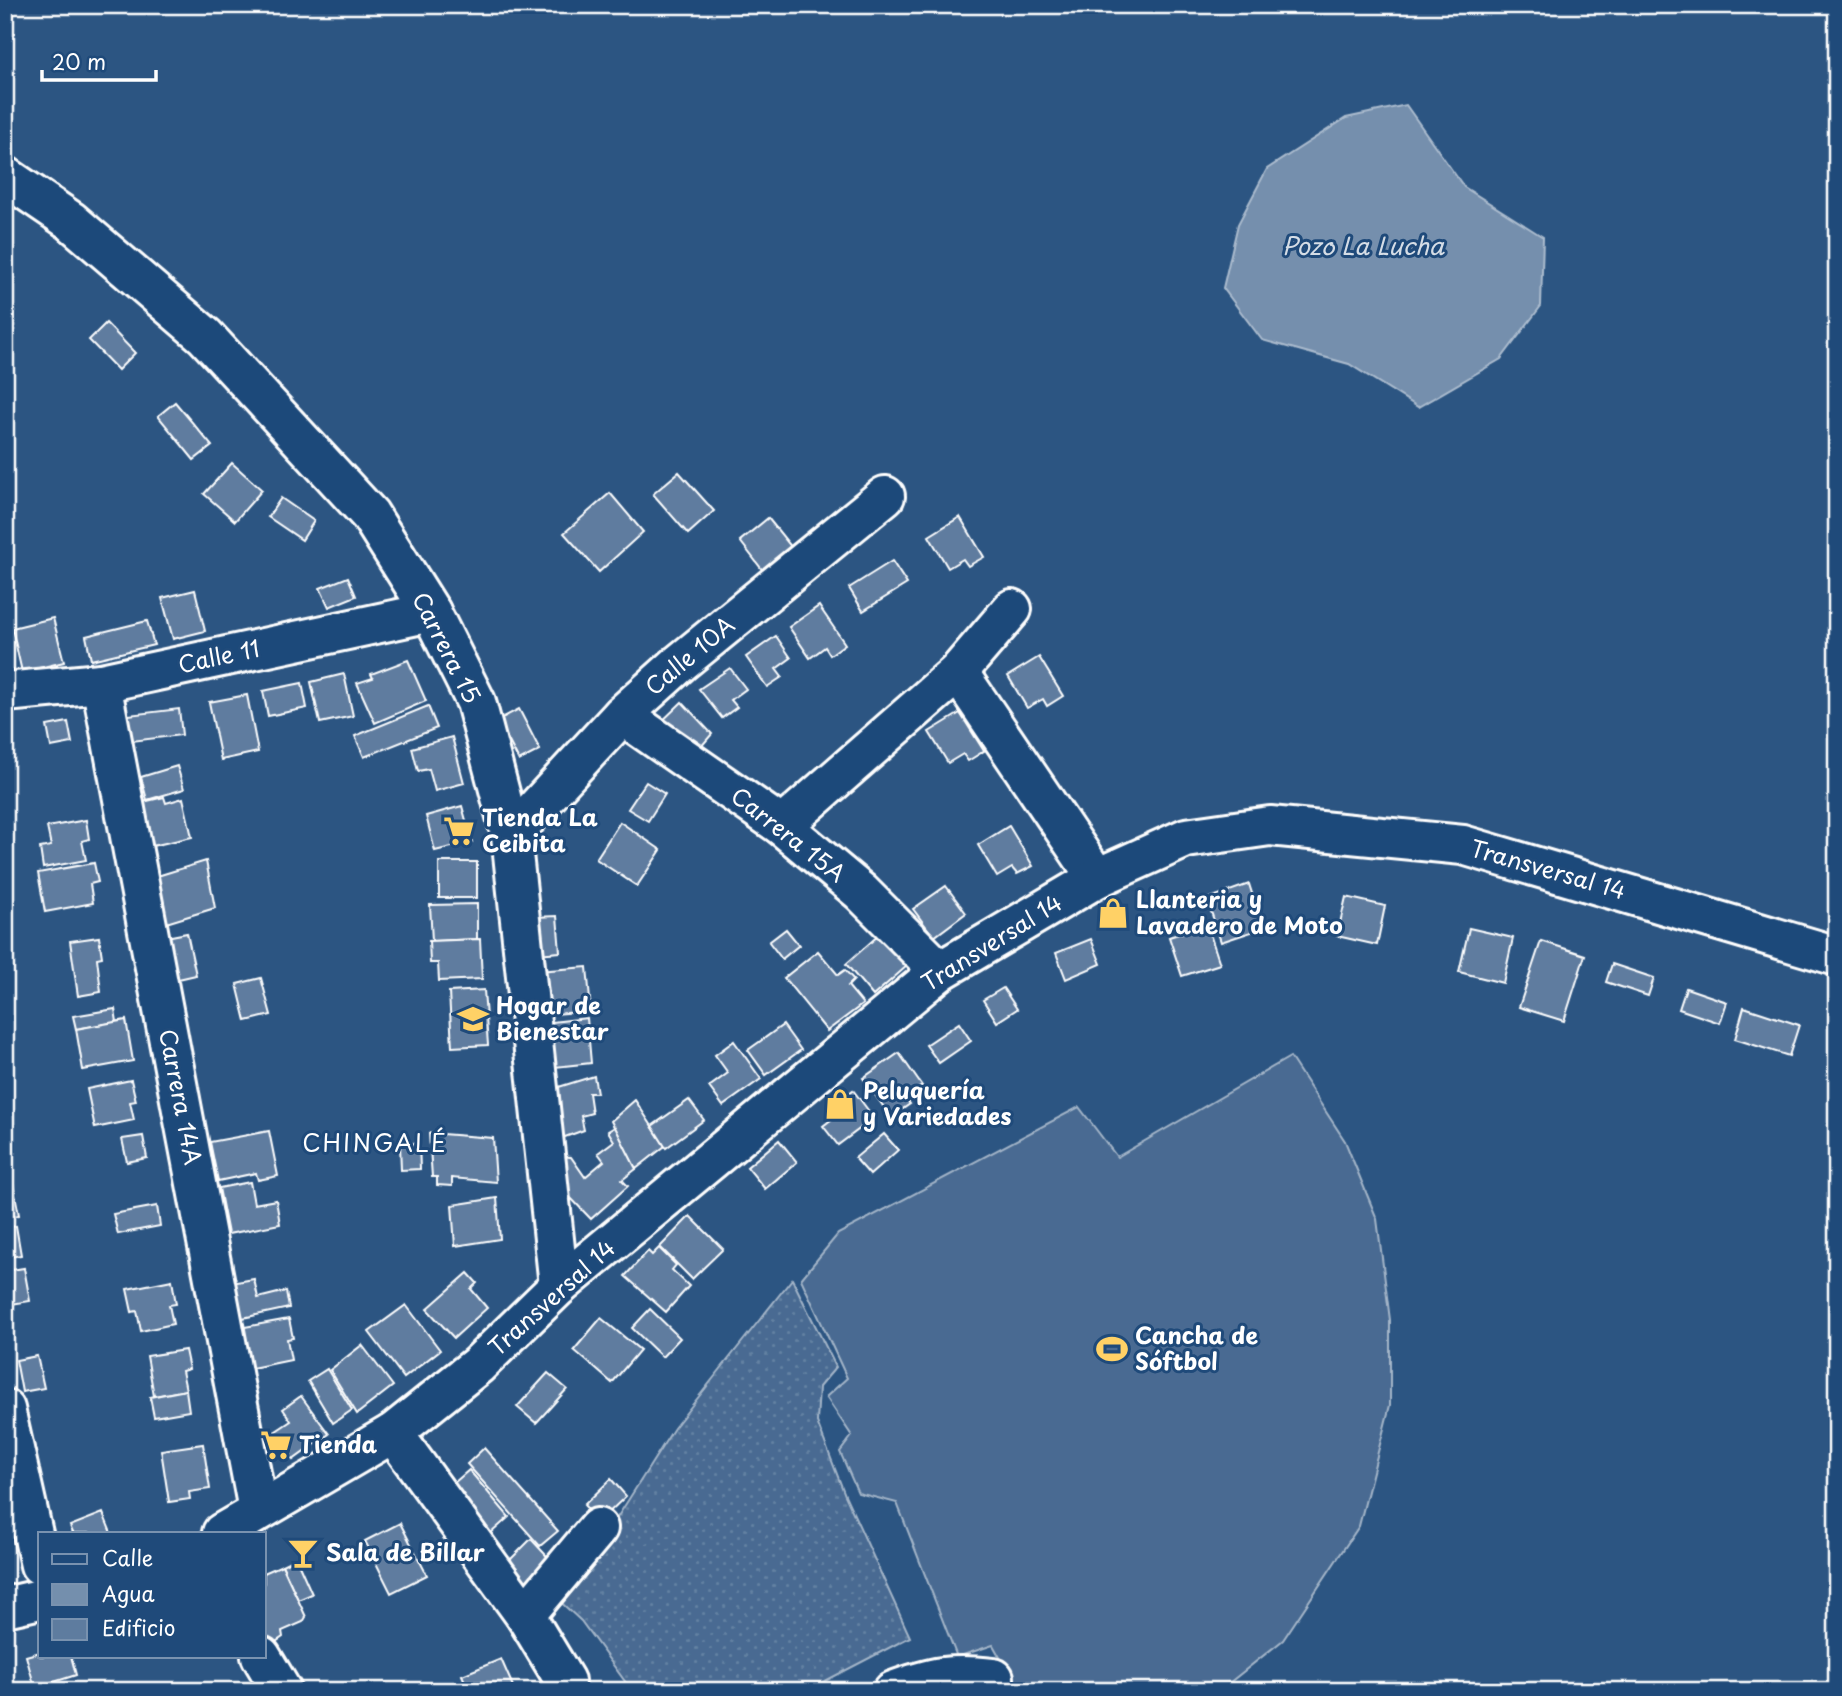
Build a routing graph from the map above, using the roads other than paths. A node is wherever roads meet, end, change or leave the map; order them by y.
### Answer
1 (5, 176) edge
2 (885, 496) dead end
3 (1012, 609) dead end
4 (431, 612) junction
5 (958, 672) junction
6 (101, 683) junction
7 (5, 692) edge
8 (622, 715) junction
9 (782, 826) junction
10 (511, 835) junction
11 (1097, 878) junction
12 (1837, 956) edge
13 (940, 971) junction
14 (559, 1286) junction
15 (5, 1409) edge
16 (393, 1433) junction
17 (258, 1510) junction
18 (598, 1528) dead end
19 (224, 1532) edge
20 (38, 1556) edge
21 (38, 1599) edge
22 (5, 1607) edge
23 (526, 1615) junction
24 (262, 1658) edge
25 (994, 1678) dead end
26 (909, 1685) edge
27 (568, 1687) edge
28 (282, 1691) edge

1 - 4 street, Carrera 15
2 - 8 street, Calle 10A
3 - 5 street
4 - 6 street, Calle 11
4 - 10 street, Carrera 15
5 - 9 street
5 - 11 street
6 - 7 street, Calle 11
6 - 17 street, Carrera 14A
8 - 9 street, Carrera 15A
8 - 10 street, Calle 10A
9 - 13 street, Carrera 15A
10 - 14 street, Carrera 15
11 - 12 street, Transversal 14
11 - 13 street, Transversal 14
13 - 14 street, Transversal 14
14 - 16 street, Transversal 14
15 - 20 street
16 - 17 street, Transversal 14
16 - 23 street
17 - 19 street, Transversal 14
18 - 23 street
21 - 22 street
23 - 27 street
24 - 28 street
25 - 26 street

